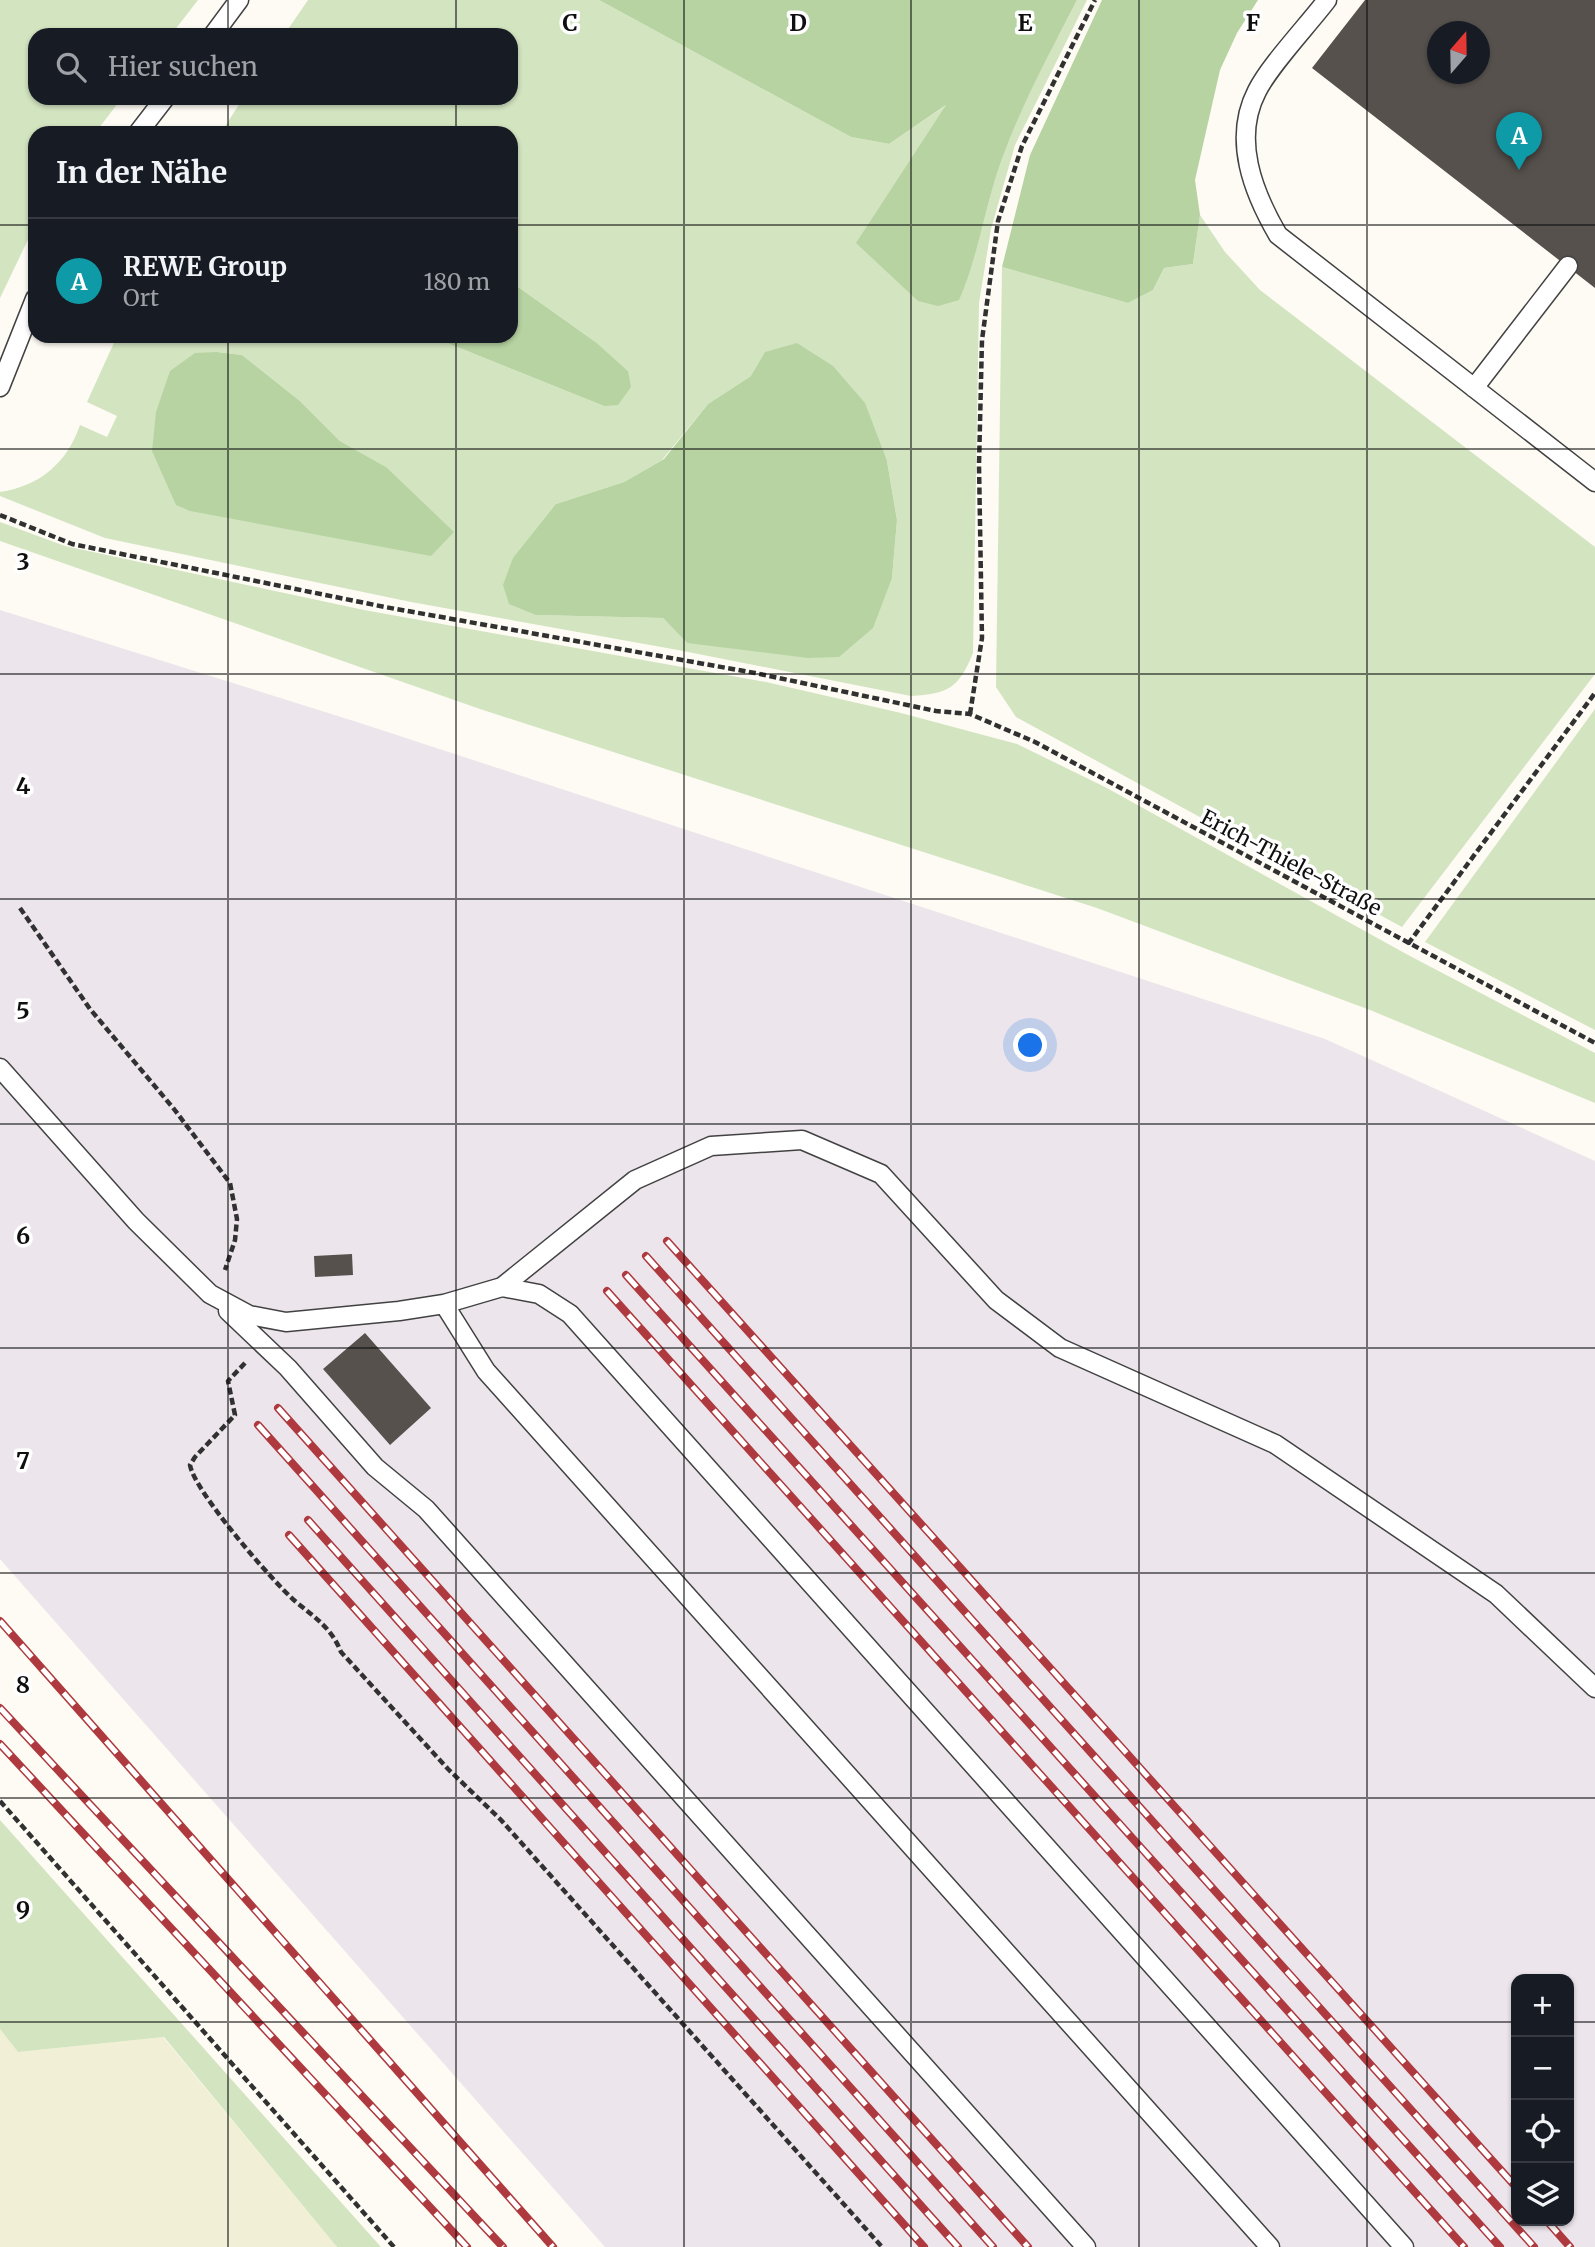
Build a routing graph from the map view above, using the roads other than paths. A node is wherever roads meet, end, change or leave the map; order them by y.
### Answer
1 (239, 0) edge
2 (1327, 0) edge
3 (218, 28) edge
4 (160, 105) edge
5 (143, 126) edge
6 (1568, 266) dead end
7 (28, 317) edge
8 (0, 387) edge
9 (1474, 388) junction
10 (1595, 482) edge
11 (0, 1068) edge
12 (502, 1287) junction
13 (210, 1294) junction
14 (444, 1304) junction
15 (1595, 1688) edge
16 (1086, 2247) edge
17 (1270, 2247) edge
18 (1404, 2247) edge

1 - 3 lane
2 - 9 lane
4 - 5 lane
6 - 9 lane
7 - 8 lane
9 - 10 lane
11 - 13 lane
12 - 14 lane
12 - 15 lane
12 - 18 lane
13 - 14 lane
13 - 16 lane
14 - 17 lane

